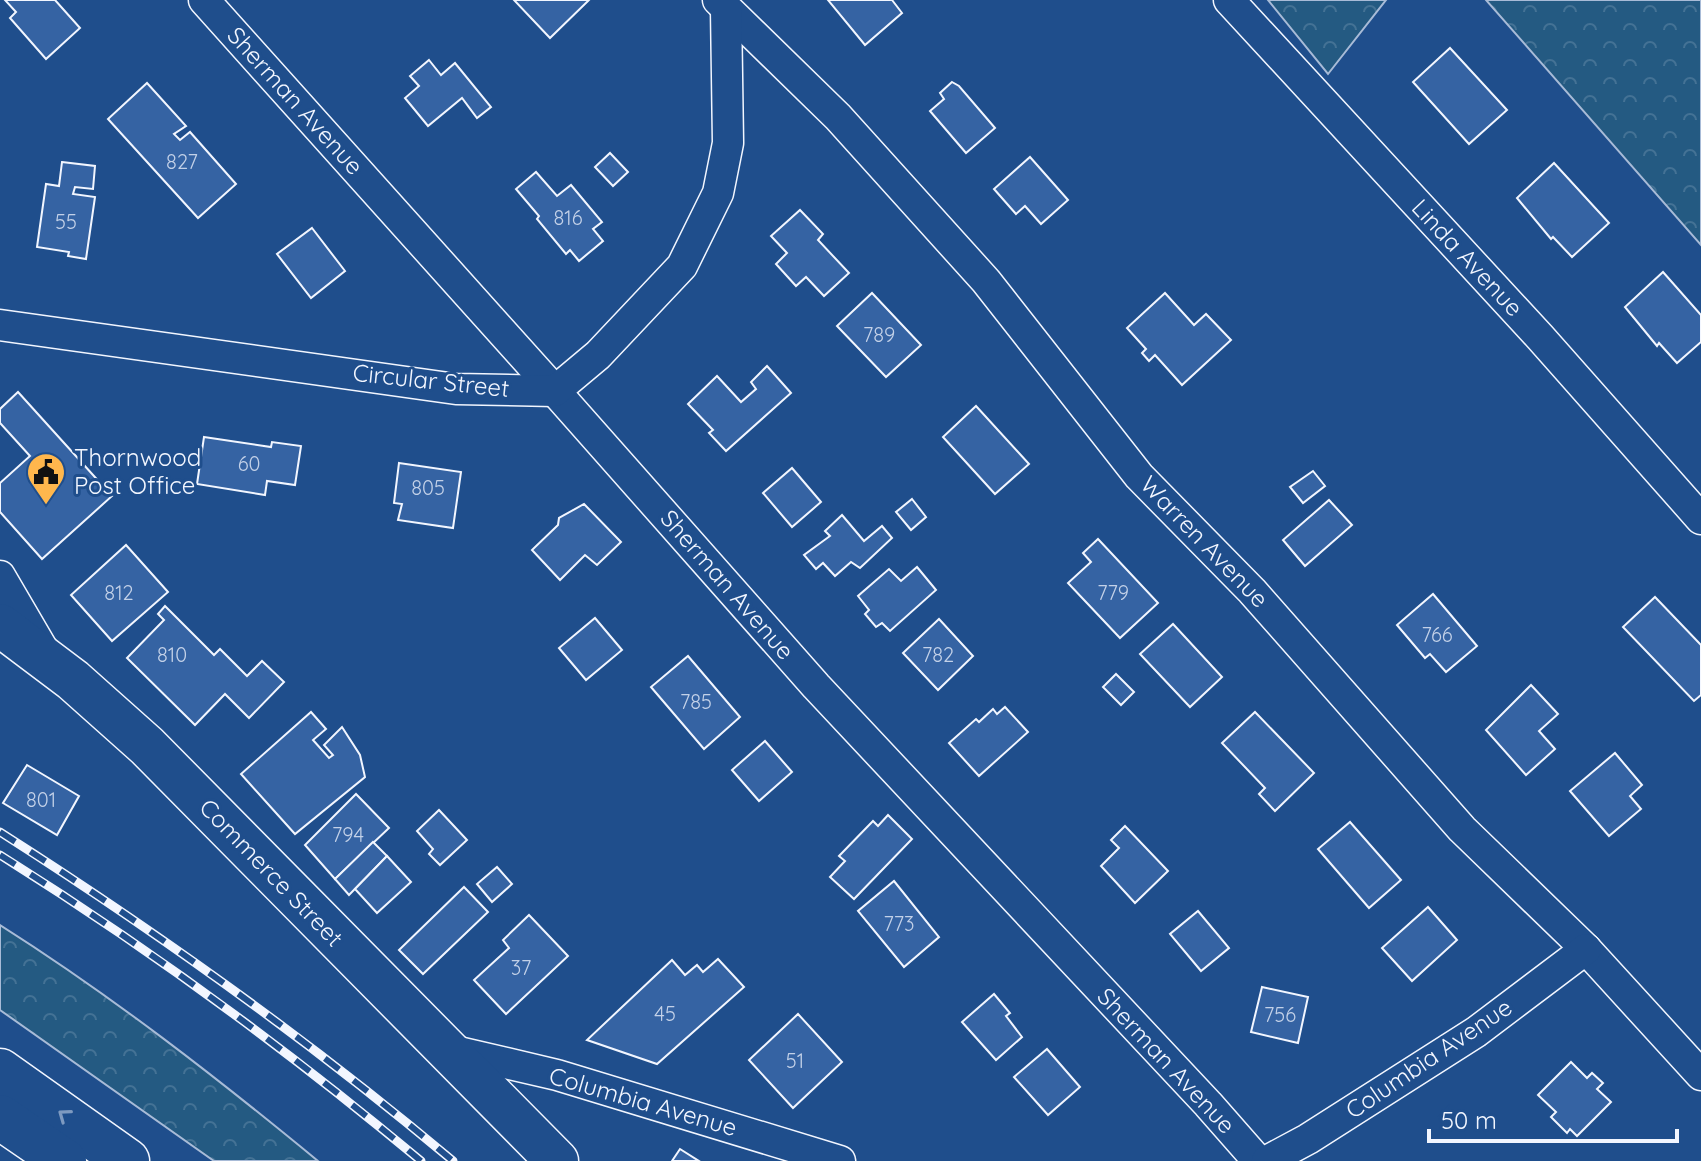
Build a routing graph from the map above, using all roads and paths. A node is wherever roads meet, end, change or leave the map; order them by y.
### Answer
1 (204, 0) edge
2 (1229, 0) edge
3 (722, 3) edge
4 (0, 325) edge
5 (555, 391) junction
6 (1701, 519) edge
7 (0, 576) edge
8 (0, 625) edge
9 (49, 662) junction
10 (1586, 949) junction
11 (444, 1049) junction
12 (0, 1071) edge
13 (1701, 1075) edge
14 (0, 1117) edge
15 (64, 1161) edge
16 (127, 1161) edge
17 (557, 1161) edge
18 (840, 1161) edge
19 (1258, 1161) edge
20 (1267, 1161) edge

1 - 5 street, Sherman Avenue
2 - 6 street, Linda Avenue
3 - 5 street
3 - 10 street, Warren Avenue
4 - 5 street, Circular Street
5 - 19 street, Sherman Avenue
7 - 9 street, Commerce Street
8 - 9 main road
9 - 11 main road, Commerce Street
10 - 13 street, Warren Avenue
10 - 20 street, Columbia Avenue
11 - 17 main road, Commerce Street
11 - 18 street, Columbia Avenue
16 -> 12 highway
14 - 15 highway

